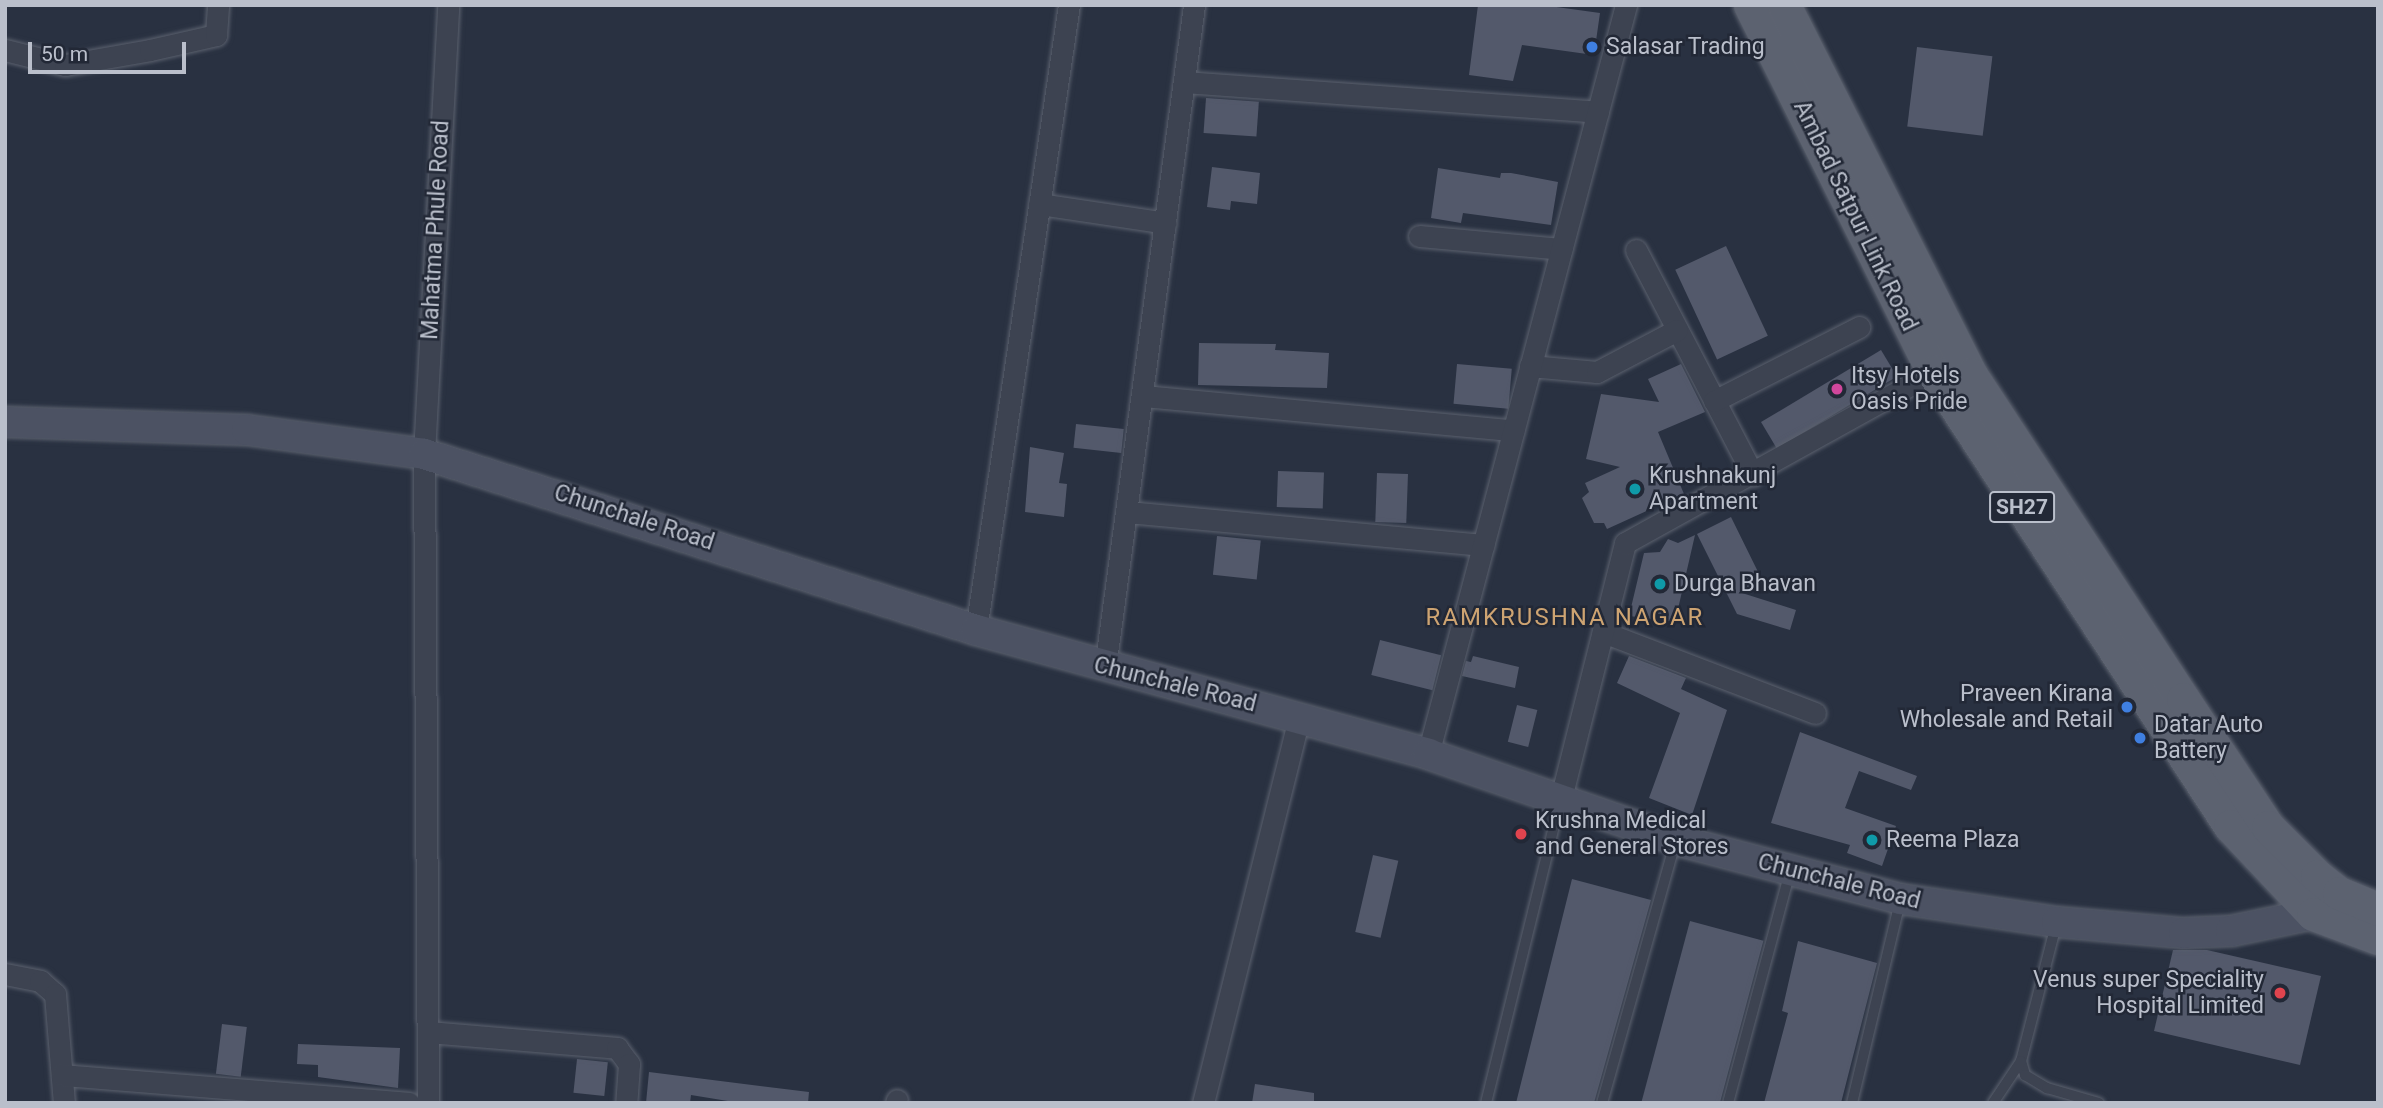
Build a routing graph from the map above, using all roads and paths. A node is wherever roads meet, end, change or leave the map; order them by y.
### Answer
1 (218, 5) edge
2 (448, 5) edge
3 (1069, 5) edge
4 (1195, 5) edge
5 (1626, 5) edge
6 (1750, 5) edge
7 (1784, 5) edge
8 (5, 50) edge
9 (1184, 82) junction
10 (1598, 112) junction
11 (1039, 204) junction
12 (1166, 223) junction
13 (1419, 236) dead end
14 (1561, 249) junction
15 (1636, 250) dead end
16 (1859, 327) dead end
17 (1677, 330) junction
18 (1530, 366) junction
19 (1933, 372) junction
20 (1143, 396) junction
21 (1714, 401) junction
22 (5, 422) edge
23 (1513, 430) junction
24 (424, 454) junction
25 (1753, 475) junction
26 (1127, 512) junction
27 (1483, 545) junction
28 (976, 630) junction
29 (1602, 632) junction
30 (1105, 668) junction
31 (1815, 713) dead end
32 (1299, 717) junction
33 (1429, 754) junction
34 (1560, 802) junction
35 (1676, 840) junction
36 (1790, 871) junction
37 (2339, 893) junction
38 (1901, 899) junction
39 (2378, 909) edge
40 (2313, 914) junction
41 (2057, 922) junction
42 (2378, 938) edge
43 (5, 974) edge
44 (428, 1032) junction
45 (2021, 1061) junction
46 (62, 1075) junction
47 (290, 1099) edge
48 (64, 1103) edge
49 (409, 1103) edge
50 (428, 1103) edge
51 (626, 1103) edge
52 (1203, 1103) edge
53 (1486, 1103) edge
54 (1602, 1103) edge
55 (1727, 1103) edge
56 (1852, 1103) edge
57 (1993, 1103) edge
58 (2099, 1103) edge

1 - 8 street
2 - 24 street, Mahatma Phule Road
3 - 11 street
4 - 9 street
5 - 10 street
6 - 19 main road, Ambad Satpur Link Road / SH27
7 - 37 main road, Ambad Satpur Link Road
9 - 10 street
9 - 12 street
10 - 14 street
11 - 12 street
11 - 28 street
12 - 20 street
13 - 14 street
14 - 18 street
15 - 17 street
16 - 21 street
17 - 18 street
17 - 21 street
18 - 23 street
19 - 25 street
19 - 40 main road, Ambad Satpur Link Road / SH27
20 - 23 street
20 - 26 street
21 - 25 street
22 - 24 street, Chunchale Road
23 - 27 street
24 - 28 street, Chunchale Road
24 - 44 street, Mahatma Phule Road
25 - 29 street
26 - 27 street
26 - 30 street
27 - 33 street
28 - 30 street, Chunchale Road
29 - 31 street
29 - 34 street
30 - 32 street, Chunchale Road
32 - 33 street, Chunchale Road
32 - 52 street
33 - 34 street, Chunchale Road
34 - 35 street, Chunchale Road
34 - 53 lane
35 - 36 street, Chunchale Road
35 - 54 lane
36 - 38 street, Chunchale Road
36 - 55 lane
37 - 39 main road, Ambad Satpur Link Road
37 - 40 street, Chunchale Road
38 - 41 street, Chunchale Road
38 - 56 lane
40 - 41 street, Chunchale Road
40 - 42 main road, Ambad Satpur Link Road / SH27
41 - 45 lane
43 - 46 street
44 - 50 street, Mahatma Phule Road
44 - 51 street
45 - 57 lane
45 - 58 lane
46 - 47 street
46 - 48 street
47 - 49 street

